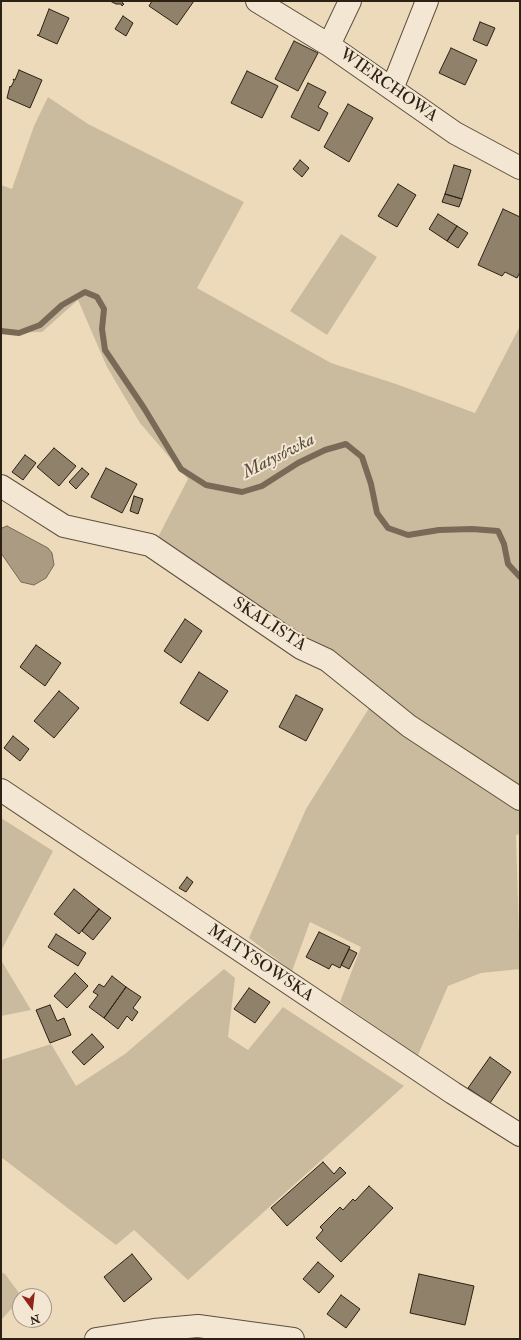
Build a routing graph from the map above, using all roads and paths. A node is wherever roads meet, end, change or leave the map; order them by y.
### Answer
1 (257, 1) edge
2 (350, 1) edge
3 (427, 1) edge
4 (329, 45) junction
5 (392, 89) junction
6 (518, 160) edge
7 (1, 486) edge
8 (1, 790) edge
9 (520, 799) edge
10 (520, 1135) edge
11 (96, 1339) edge
12 (293, 1339) edge

1 - 4 street, WIERCHOWA
2 - 4 street
3 - 5 street
4 - 5 street, WIERCHOWA
5 - 6 street, WIERCHOWA
7 - 9 street, SKALISTA
8 - 10 street, MATYSOWSKA
11 - 12 street

